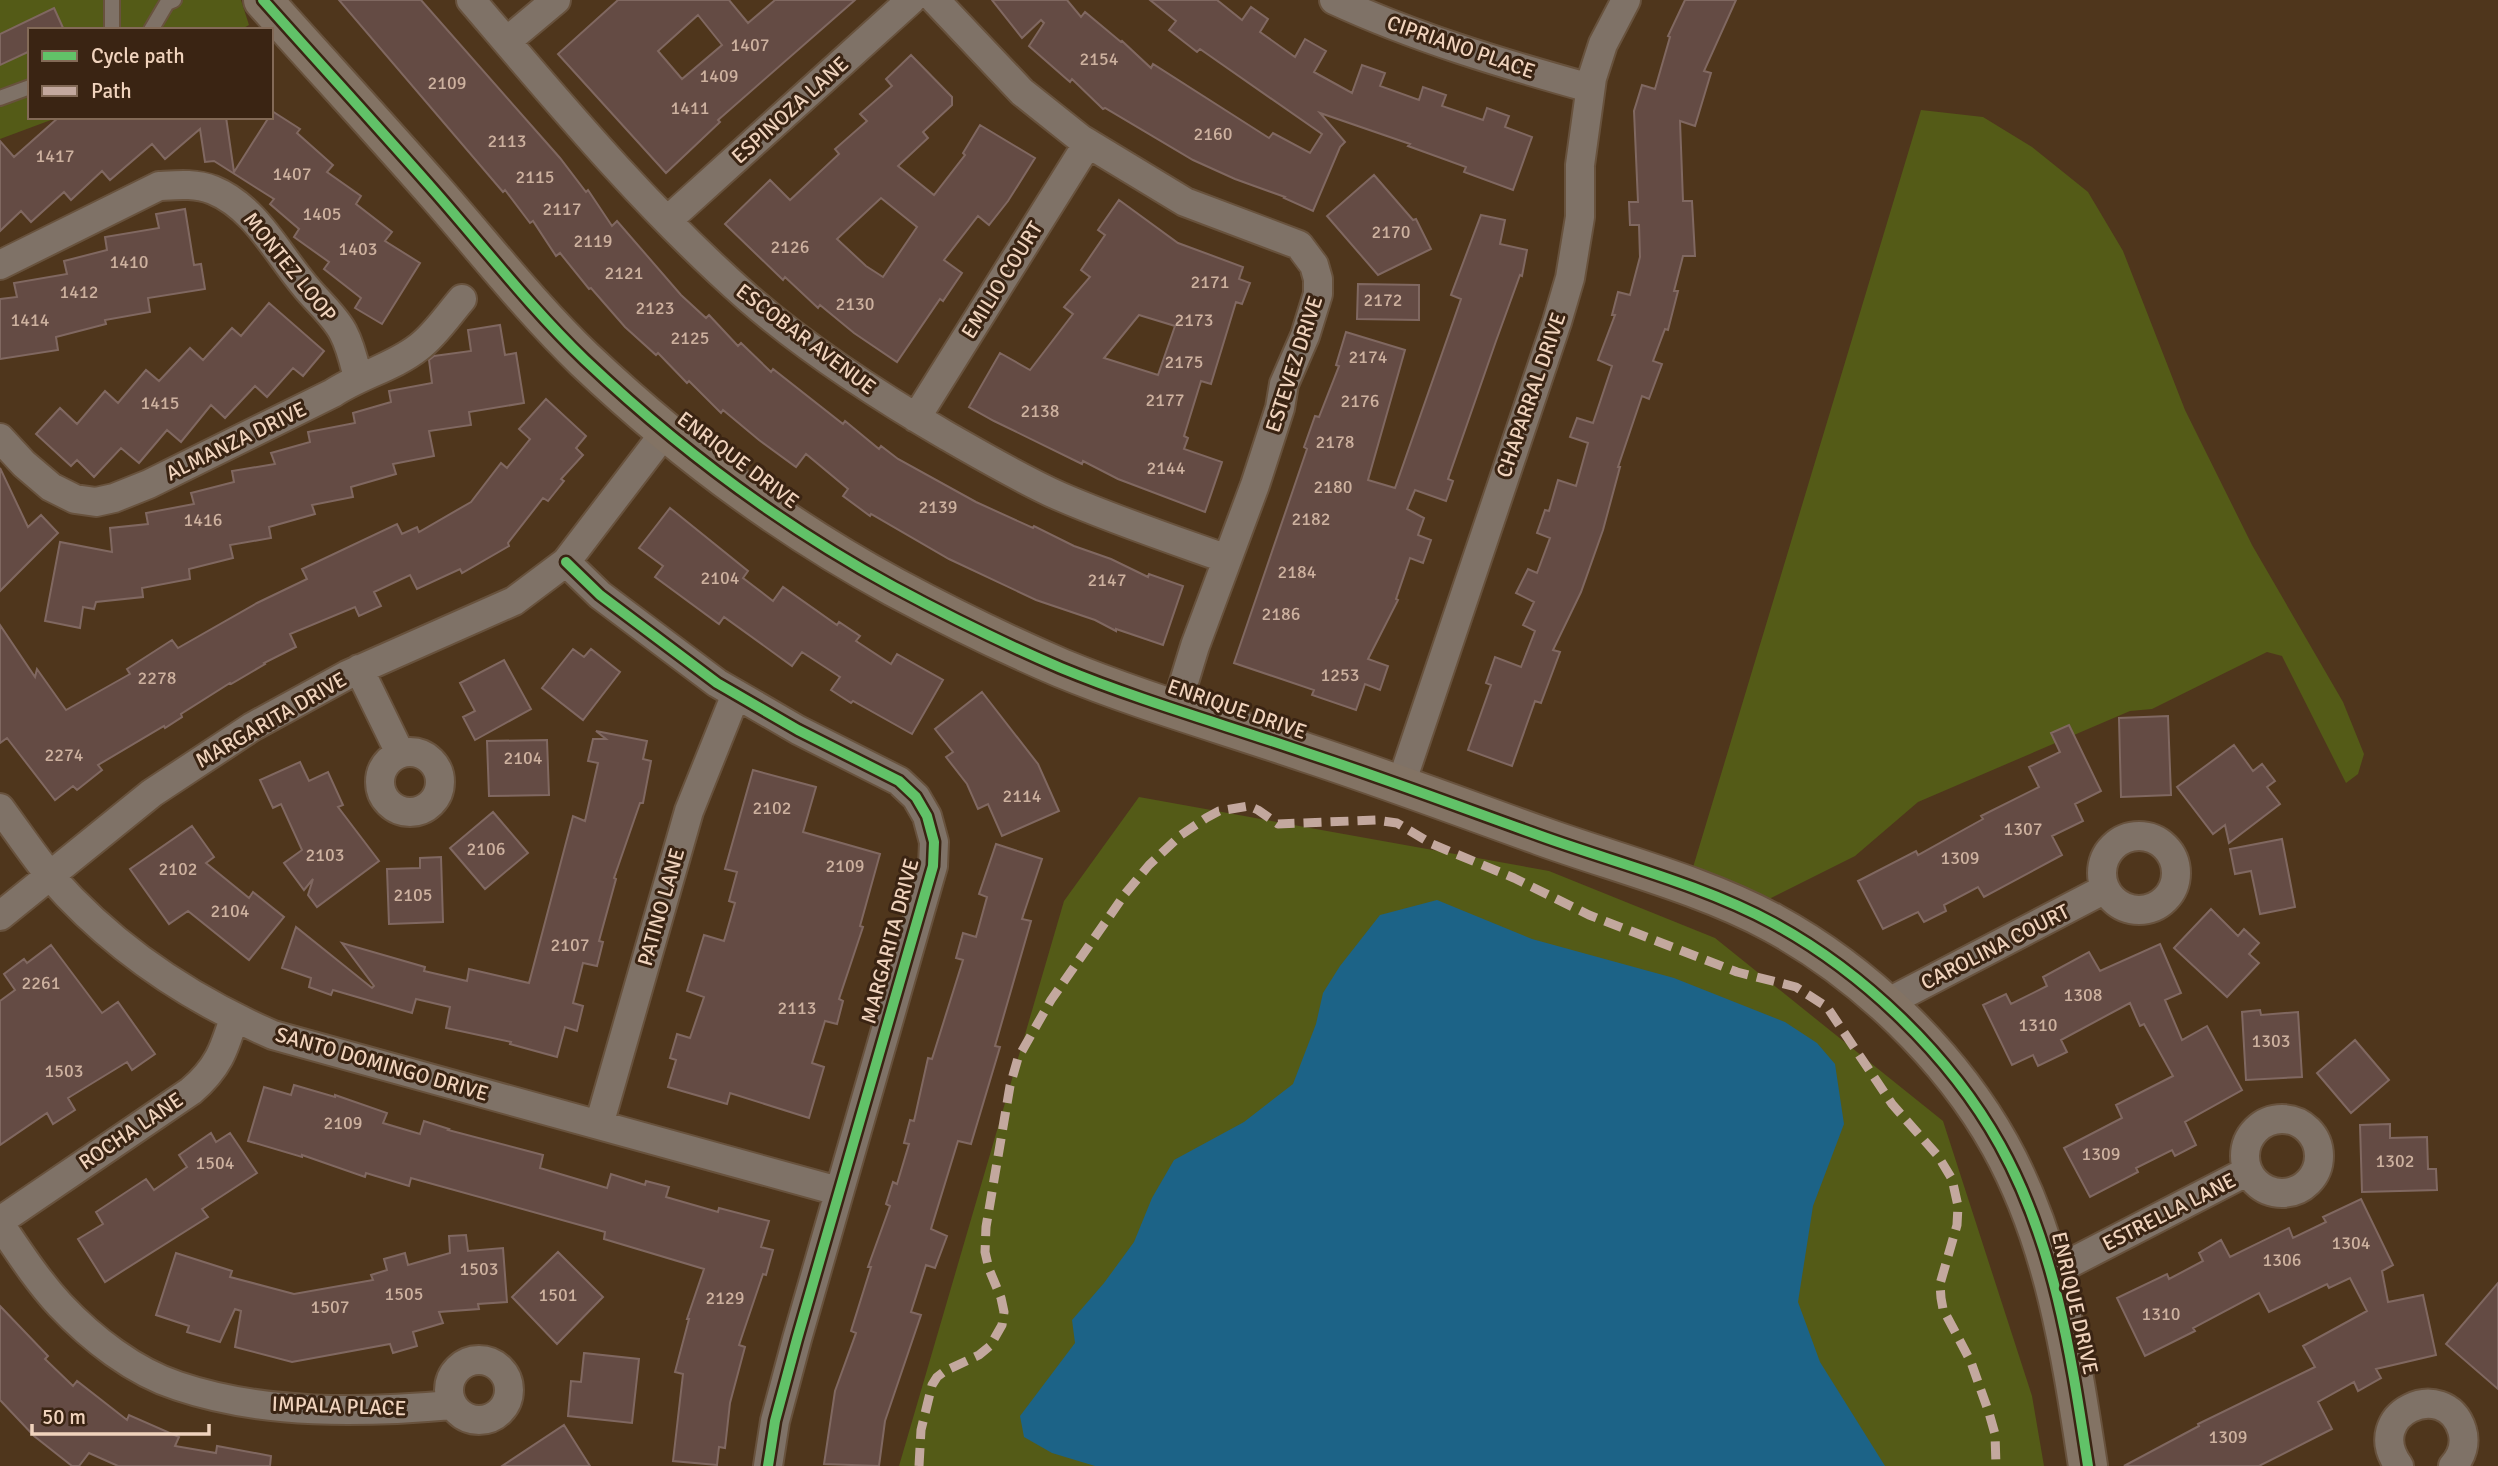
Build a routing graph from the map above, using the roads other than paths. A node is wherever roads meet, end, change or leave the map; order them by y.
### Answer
1 (112, 0) edge
2 (174, 0) edge
3 (263, 0) edge
4 (471, 0) edge
5 (556, 0) edge
6 (911, 0) edge
7 (935, 0) edge
8 (1334, 0) edge
9 (1626, 0) edge
10 (112, 28) edge
11 (152, 28) edge
12 (507, 41) junction
13 (28, 88) edge
14 (1590, 88) junction
15 (0, 98) edge
16 (1088, 143) junction
17 (668, 220) junction
18 (0, 265) edge
19 (462, 299) dead end
20 (358, 378) junction
21 (916, 418) junction
22 (666, 431) junction
23 (0, 438) edge
24 (1227, 559) junction
25 (566, 562) junction
26 (359, 670) junction
27 (736, 694) junction
28 (1176, 708) junction
29 (400, 752) dead end
30 (1401, 784) junction
31 (0, 808) edge
32 (50, 876) junction
33 (2105, 889) dead end
34 (0, 916) edge
35 (1885, 1004) junction
36 (234, 1018) junction
37 (599, 1125) junction
38 (2248, 1171) dead end
39 (838, 1191) junction
40 (0, 1223) edge
41 (2053, 1272) junction
42 (452, 1405) dead end
43 (2388, 1463) edge
44 (768, 1466) edge
45 (2088, 1466) edge
46 (2453, 1466) edge

1 - 10 lane
2 - 11 lane
3 - 22 street, ENRIQUE DRIVE
4 - 12 street, ESCOBAR AVENUE
5 - 12 street
6 - 17 street, ESPINOZA LANE
7 - 16 street, ESTEVEZ DRIVE
8 - 14 street, CIPRIANO PLACE
9 - 14 street, CHAPARRAL DRIVE
12 - 17 street, ESCOBAR AVENUE
13 - 15 lane
14 - 30 street, CHAPARRAL DRIVE
16 - 21 street, EMILIO COURT
16 - 24 street, ESTEVEZ DRIVE
17 - 21 street, ESCOBAR AVENUE
18 - 20 street, MONTEZ LOOP
19 - 20 street, ALMANZA DRIVE
20 - 23 street, ALMANZA DRIVE
21 - 24 street, ESCOBAR AVENUE
22 - 25 street, MARGARITA DRIVE
22 - 28 street, ENRIQUE DRIVE
24 - 28 street, ESTEVEZ DRIVE
25 - 26 street, MARGARITA DRIVE
25 - 27 street, MARGARITA DRIVE
26 - 29 street
26 - 32 street, MARGARITA DRIVE
27 - 37 street, PATINO LANE
27 - 39 street, MARGARITA DRIVE
28 - 30 street, ENRIQUE DRIVE
30 - 35 street, ENRIQUE DRIVE
31 - 32 street, SANTO DOMINGO DRIVE
32 - 34 street, MARGARITA DRIVE
32 - 36 street, SANTO DOMINGO DRIVE
33 - 35 street, CAROLINA COURT
35 - 41 street, ENRIQUE DRIVE
36 - 37 street, SANTO DOMINGO DRIVE
36 - 40 street, ROCHA LANE
37 - 39 street, SANTO DOMINGO DRIVE
38 - 41 street, ESTRELLA LANE
39 - 44 street, MARGARITA DRIVE
40 - 42 street, IMPALA PLACE
41 - 45 street, ENRIQUE DRIVE
43 - 46 street

